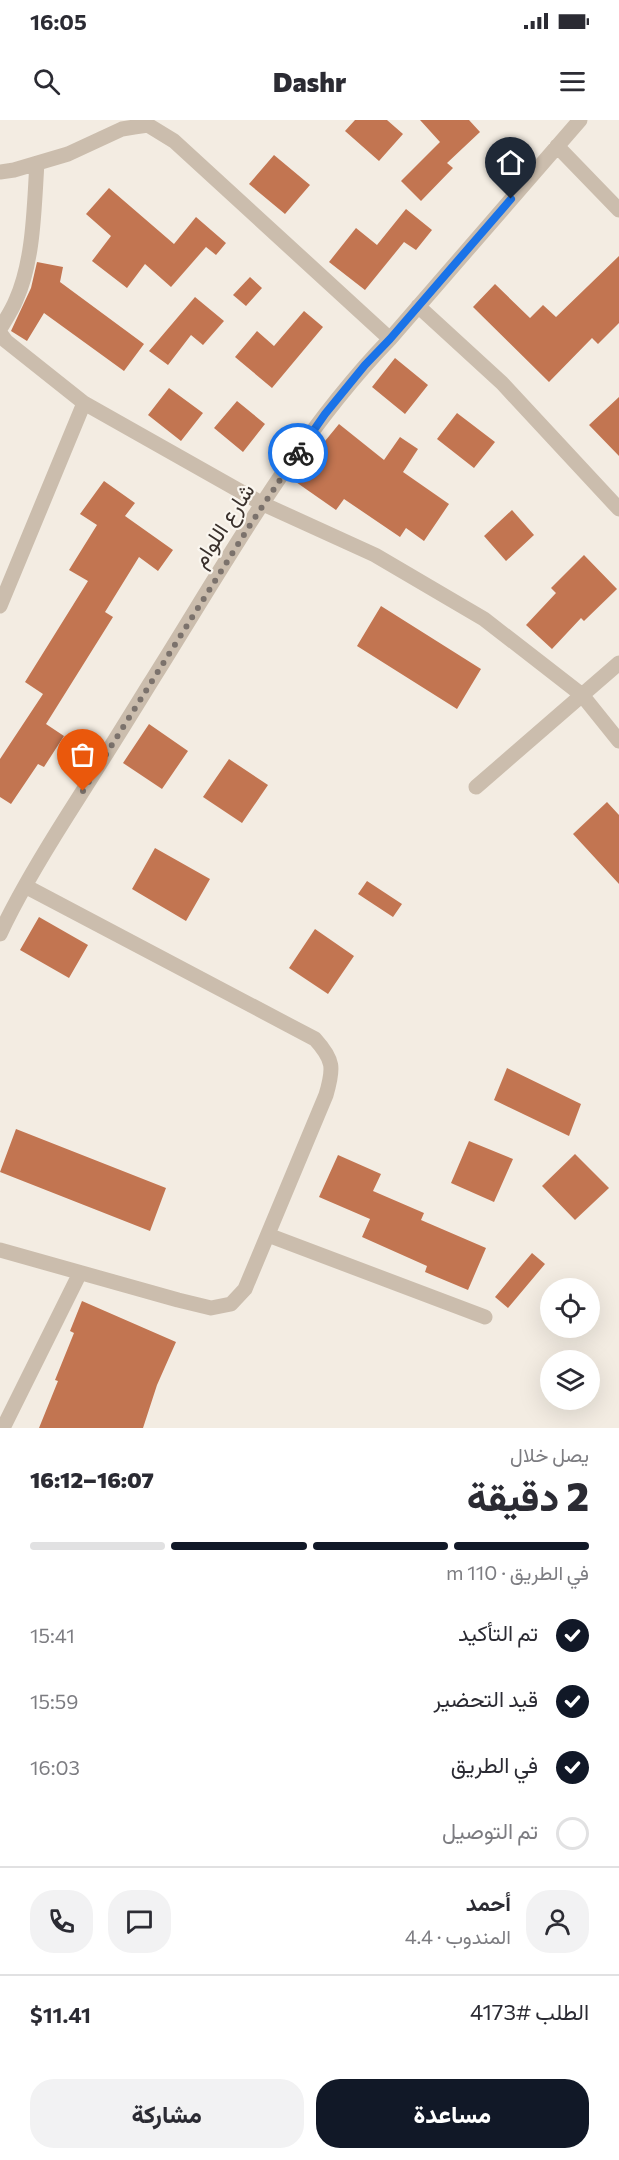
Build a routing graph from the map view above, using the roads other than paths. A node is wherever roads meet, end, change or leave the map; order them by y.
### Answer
1 (579, 120) edge
2 (557, 146) junction
3 (37, 163) junction
4 (0, 172) edge
5 (619, 210) edge
6 (418, 306) junction
7 (0, 328) edge
8 (0, 333) edge
9 (390, 339) junction
10 (84, 403) junction
11 (263, 504) junction
12 (619, 509) edge
13 (0, 606) edge
14 (619, 663) edge
15 (582, 695) junction
16 (619, 741) edge
17 (476, 787) dead end
18 (25, 886) junction
19 (0, 934) edge
20 (268, 1235) junction
21 (0, 1250) edge
22 (80, 1273) junction
23 (485, 1317) dead end
24 (3, 1428) edge

1 - 2 street, شارع اللوام
2 - 5 street
2 - 6 street, شارع اللوام
3 - 4 street
3 - 7 street
3 - 9 street
6 - 9 street, شارع اللوام
6 - 12 street
8 - 10 street
9 - 11 street, شارع اللوام
10 - 11 street
10 - 13 street
11 - 15 street
11 - 18 street, شارع اللوام
14 - 15 street
15 - 16 street
15 - 17 street
18 - 19 street, شارع اللوام
18 - 20 street
20 - 22 street
20 - 23 street
21 - 22 street
22 - 24 street

